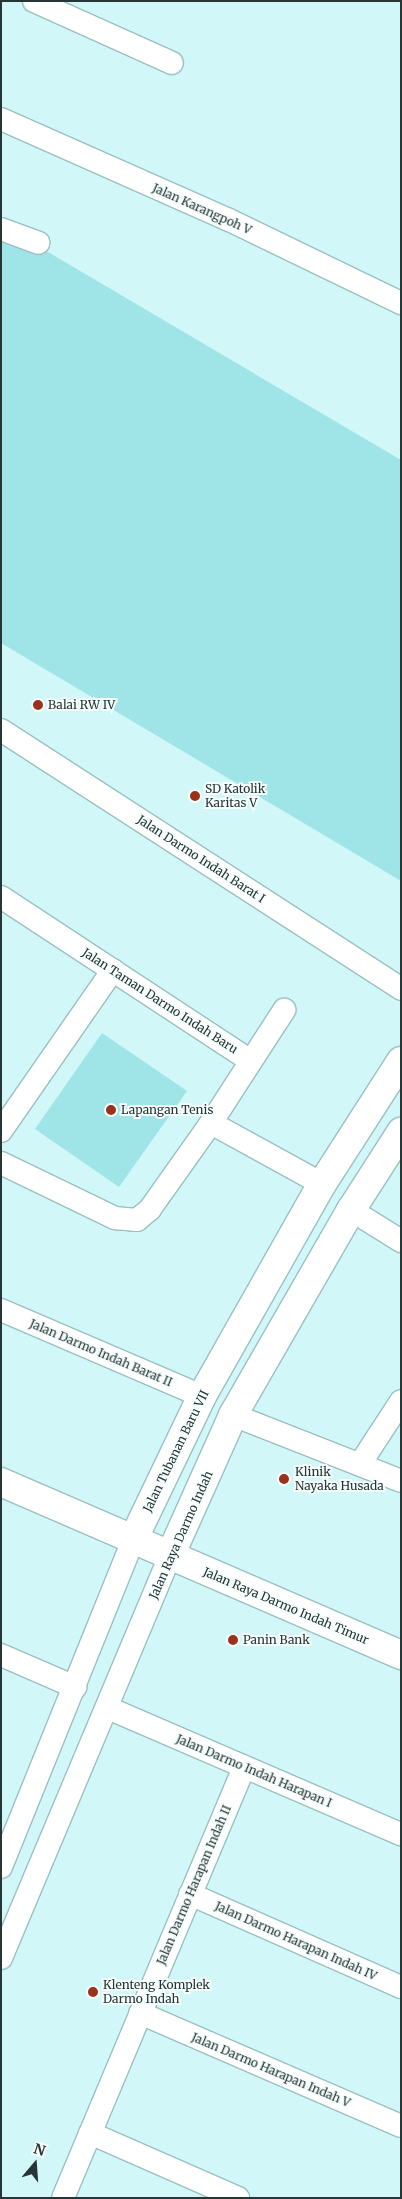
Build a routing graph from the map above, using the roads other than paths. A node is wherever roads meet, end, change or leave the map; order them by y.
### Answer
1 (34, 1) edge
2 (172, 63) dead end
3 (1, 119) edge
4 (1, 229) edge
5 (39, 243) dead end
6 (401, 303) edge
7 (1, 730) edge
8 (1, 897) edge
9 (113, 970) junction
10 (401, 989) edge
11 (284, 1010) dead end
12 (252, 1061) junction
13 (401, 1061) edge
14 (211, 1123) junction
15 (1, 1131) edge
16 (401, 1132) edge
17 (1, 1163) edge
18 (322, 1184) junction
19 (351, 1210) junction
20 (401, 1241) edge
21 (1, 1310) edge
22 (202, 1396) junction
23 (401, 1401) edge
24 (233, 1415) junction
25 (360, 1464) junction
26 (401, 1481) edge
27 (1, 1482) edge
28 (133, 1540) junction
29 (170, 1556) junction
30 (1, 1655) edge
31 (401, 1655) edge
32 (75, 1687) junction
33 (108, 1708) junction
34 (244, 1767) junction
35 (401, 1834) edge
36 (1, 1867) edge
37 (190, 1894) junction
38 (1, 1958) edge
39 (401, 1987) edge
40 (140, 2013) junction
41 (401, 2126) edge
42 (90, 2133) junction
43 (63, 2198) edge
44 (238, 2198) edge

1 - 2 street
3 - 6 street, Jalan Karangpoh V
4 - 5 street
7 - 10 street, Jalan Darmo Indah Barat I
8 - 9 street, Jalan Taman Darmo Indah Baru
9 - 12 street, Jalan Taman Darmo Indah Baru
9 - 15 street
11 - 12 street
12 - 14 street, Jalan Taman Darmo Indah Baru
13 - 18 street, Jalan Tubanan Baru VII
14 - 17 street, Jalan Taman Darmo Indah Baru
14 - 18 street
16 - 19 street, Jalan Raya Darmo Indah
18 - 22 street, Jalan Tubanan Baru VII
19 - 20 street
19 - 24 street, Jalan Raya Darmo Indah
21 - 22 street, Jalan Darmo Indah Barat II
22 - 28 street, Jalan Tubanan Baru VII
23 - 25 street
24 - 25 street
24 - 29 street, Jalan Raya Darmo Indah
25 - 26 street
27 - 28 street, Jalan Raya Darmo Indah Timur
28 - 29 street, Jalan Raya Darmo Indah Timur
28 - 32 street, Jalan Tubanan Baru VII
29 - 31 street, Jalan Raya Darmo Indah Timur
29 - 33 street, Jalan Raya Darmo Indah
30 - 32 street
32 - 36 street, Jalan Tubanan Baru VII
33 - 34 street, Jalan Darmo Indah Harapan I
33 - 38 street, Jalan Raya Darmo Indah
34 - 35 street, Jalan Darmo Indah Harapan I
34 - 37 street, Jalan Darmo Harapan Indah II
37 - 39 street, Jalan Darmo Harapan Indah IV
37 - 40 street, Jalan Darmo Harapan Indah II
40 - 41 street, Jalan Darmo Harapan Indah V
40 - 42 street, Jalan Darmo Harapan Indah II
42 - 43 street, Jalan Darmo Harapan Indah II
42 - 44 street

